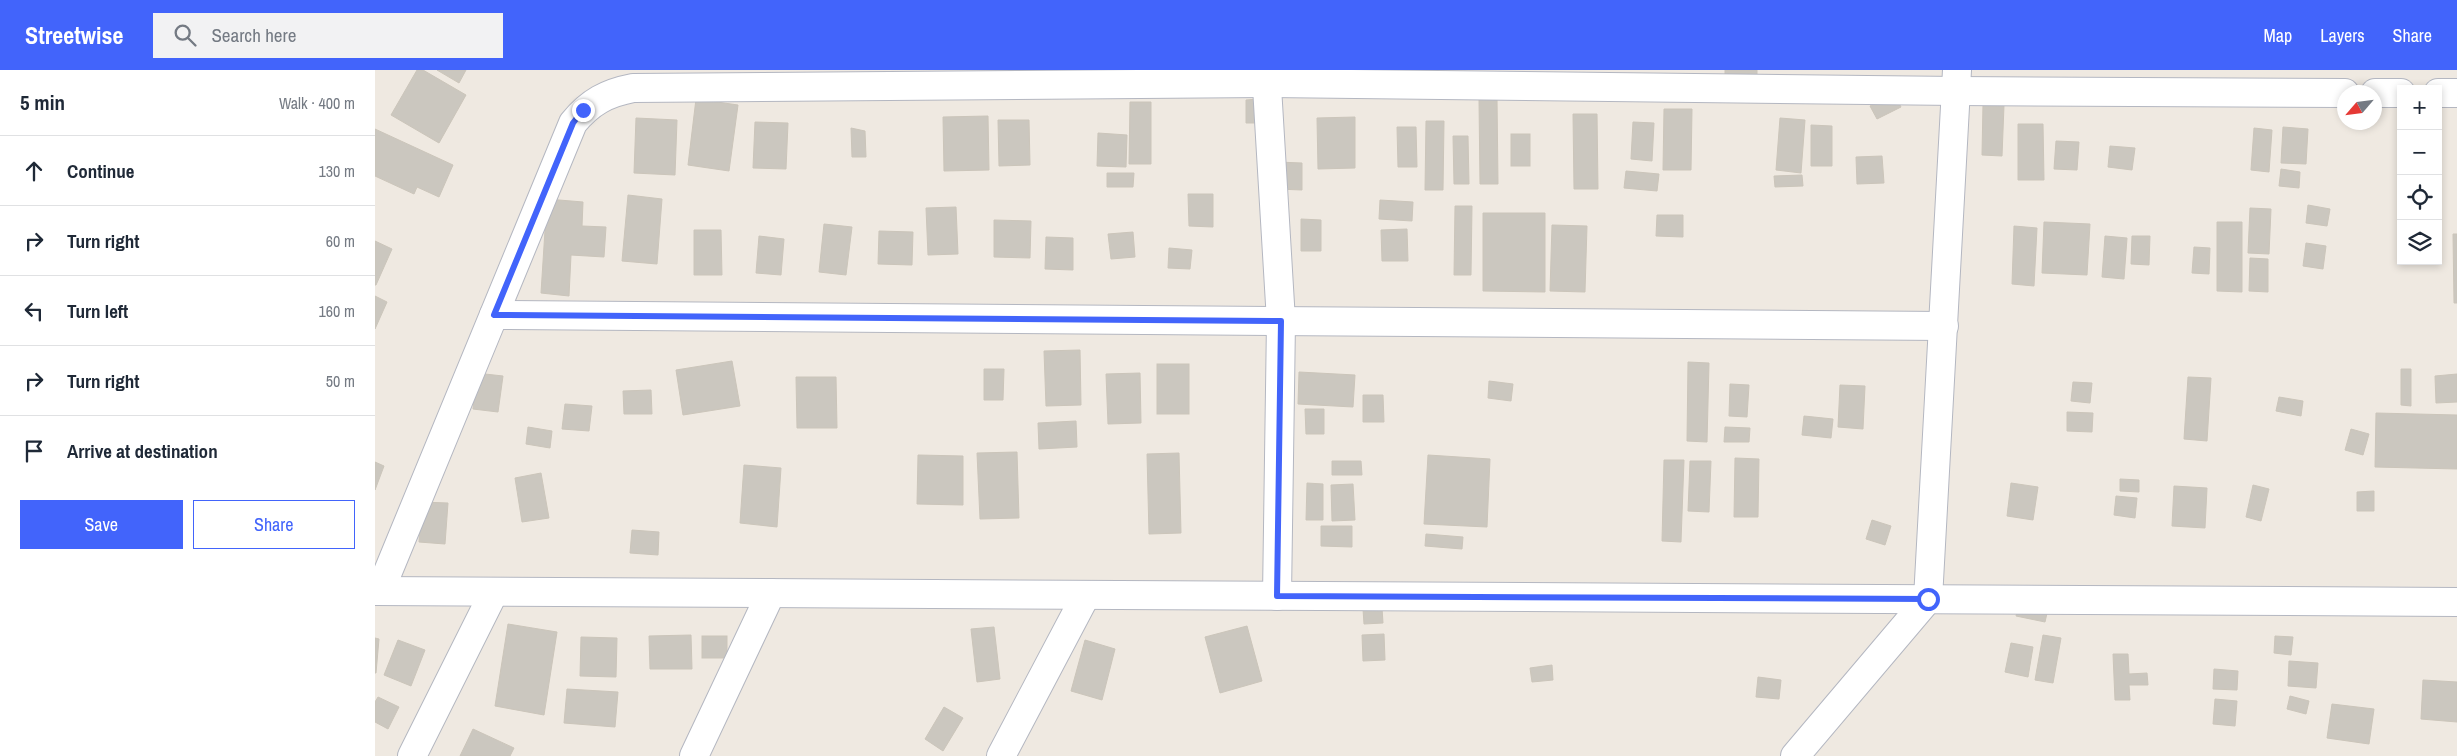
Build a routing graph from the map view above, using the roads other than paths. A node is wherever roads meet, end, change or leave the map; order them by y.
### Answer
1 (1266, 77) edge
2 (1957, 81) edge
3 (2337, 92) edge
4 (2382, 93) edge
5 (2397, 93) edge
6 (2442, 93) edge
7 (2457, 93) edge
8 (494, 315) junction
9 (1281, 321) junction
10 (1944, 326) junction
11 (377, 591) edge
12 (494, 592) junction
13 (771, 593) junction
14 (1085, 595) junction
15 (1277, 596) junction
16 (1928, 599) junction
17 (2457, 602) edge
18 (412, 756) edge
19 (694, 756) edge
20 (1001, 756) edge
21 (1795, 756) edge

1 - 2 street
1 - 8 street
1 - 9 street
2 - 3 street
2 - 10 street
4 - 5 street
6 - 7 street
8 - 9 street
8 - 11 street
9 - 10 street
9 - 15 street
10 - 16 street
11 - 12 street
12 - 13 street
12 - 18 street
13 - 14 street
13 - 19 street
14 - 15 street
14 - 20 street
15 - 16 street
16 - 17 street
16 - 21 street

